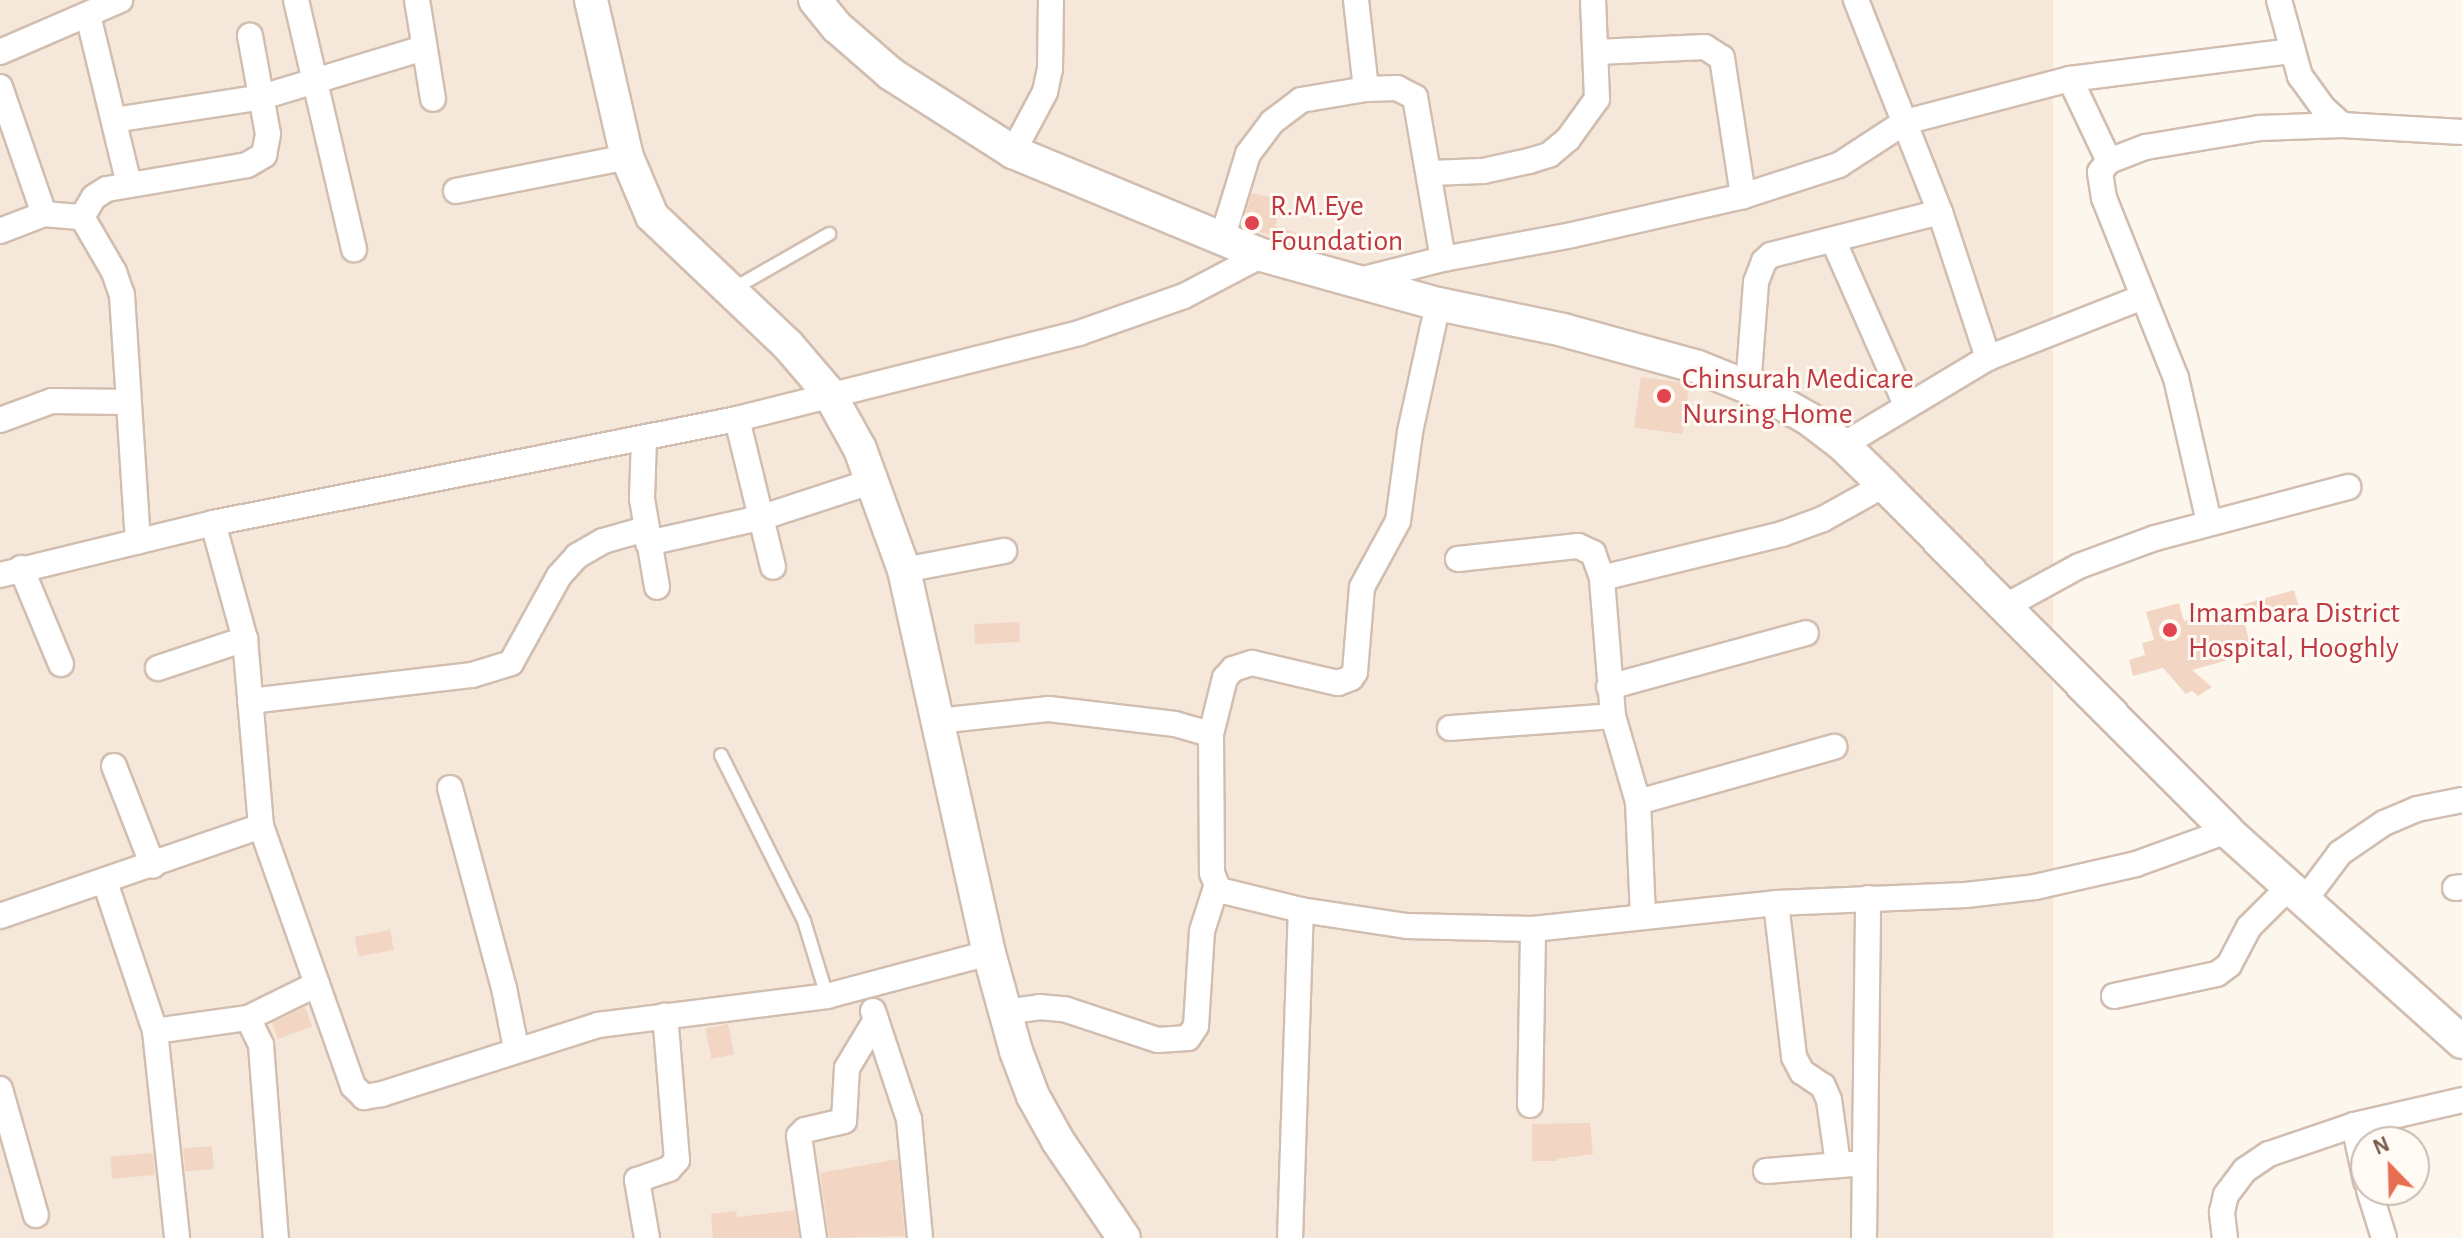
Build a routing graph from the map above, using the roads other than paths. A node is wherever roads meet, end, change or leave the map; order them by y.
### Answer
1 (120, 0) edge
2 (296, 0) edge
3 (417, 0) edge
4 (815, 0) edge
5 (1051, 0) edge
6 (1356, 0) edge
7 (1593, 0) edge
8 (1856, 0) edge
9 (2279, 0) edge
10 (596, 3) edge
11 (88, 15) junction
12 (250, 36) dead end
13 (423, 48) junction
14 (2292, 51) junction
15 (0, 52) edge
16 (1597, 52) junction
17 (2070, 79) junction
18 (315, 81) junction
19 (0, 87) edge
20 (1366, 89) junction
21 (262, 97) junction
22 (433, 99) dead end
23 (114, 120) junction
24 (1905, 122) junction
25 (2342, 125) junction
26 (2462, 132) edge
27 (1013, 152) junction
28 (627, 157) junction
29 (2109, 161) junction
30 (1430, 173) junction
31 (129, 185) junction
32 (456, 191) dead end
33 (1743, 196) junction
34 (1940, 212) junction
35 (44, 214) junction
36 (82, 217) junction
37 (0, 231) edge
38 (829, 234) dead end
39 (1222, 239) junction
40 (1833, 240) junction
41 (354, 249) dead end
42 (1262, 255) junction
43 (1443, 259) junction
44 (1353, 282) junction
45 (730, 290) junction
46 (2143, 297) junction
47 (1438, 304) junction
48 (1988, 358) junction
49 (1748, 387) junction
50 (829, 393) junction
51 (127, 402) junction
52 (1906, 405) junction
53 (737, 419) junction
54 (0, 420) edge
55 (644, 438) junction
56 (1843, 445) junction
57 (873, 481) junction
58 (1884, 485) junction
59 (2348, 487) dead end
60 (760, 518) junction
61 (2209, 522) junction
62 (213, 523) junction
63 (647, 536) junction
64 (138, 541) junction
65 (1004, 551) dead end
66 (1458, 559) dead end
67 (773, 567) dead end
68 (904, 570) junction
69 (10, 571) edge
70 (1602, 578) junction
71 (657, 587) dead end
72 (2004, 607) junction
73 (1806, 633) dead end
74 (245, 639) junction
75 (61, 664) dead end
76 (158, 668) dead end
77 (1609, 687) junction
78 (250, 701) junction
79 (1613, 716) junction
80 (938, 721) junction
81 (1450, 728) dead end
82 (1211, 734) junction
83 (1834, 747) dead end
84 (721, 755) dead end
85 (114, 766) dead end
86 (450, 788) dead end
87 (2462, 800) edge
88 (1638, 802) junction
89 (261, 826) junction
90 (2227, 831) junction
91 (153, 866) junction
92 (105, 882) junction
93 (1216, 887) junction
94 (2297, 894) junction
95 (1868, 898) junction
96 (1776, 903) junction
97 (1301, 910) junction
98 (0, 916) edge
99 (1643, 916) junction
100 (1533, 929) junction
101 (989, 953) junction
102 (317, 984) junction
103 (865, 986) junction
104 (827, 996) junction
105 (2114, 996) dead end
106 (1005, 1012) junction
107 (665, 1015) junction
108 (248, 1018) junction
109 (876, 1020) junction
110 (155, 1031) junction
111 (2462, 1042) edge
112 (516, 1048) junction
113 (0, 1089) edge
114 (2462, 1100) edge
115 (1530, 1105) dead end
116 (2354, 1125) joint
117 (1838, 1164) junction
118 (1864, 1164) junction
119 (1766, 1171) dead end
120 (2374, 1206) edge
121 (36, 1215) dead end
122 (177, 1238) edge
123 (276, 1238) edge
124 (647, 1238) edge
125 (814, 1238) edge
126 (920, 1238) edge
127 (1124, 1238) edge
128 (1290, 1238) edge
129 (1864, 1238) edge
130 (2225, 1238) edge
131 (2384, 1238) edge

1 - 11 street
2 - 18 street
3 - 13 street
4 - 27 main road
5 - 27 street
6 - 20 street
7 - 16 street
8 - 24 street
9 - 14 street
10 - 28 main road
11 - 15 street
11 - 23 street
12 - 21 street
13 - 18 street
13 - 22 street
14 - 17 street
14 - 25 street
16 - 30 street
16 - 33 street
17 - 24 street
17 - 29 street
18 - 21 street
18 - 41 street
19 - 35 street
20 - 30 street
20 - 39 street
21 - 23 street
21 - 31 street
23 - 31 street
24 - 33 street
24 - 34 street
25 - 26 street
25 - 29 street
27 - 39 main road
28 - 32 street
28 - 45 main road
29 - 46 street
30 - 43 street
31 - 36 street
33 - 43 street
34 - 40 street
34 - 48 street
35 - 36 street
35 - 37 street
36 - 51 street
38 - 45 lane
39 - 42 main road
40 - 49 street
40 - 52 street
42 - 44 main road
42 - 50 street
43 - 44 street
44 - 47 main road
45 - 50 main road
46 - 48 street
46 - 61 street
47 - 49 main road
47 - 82 street
48 - 52 street
49 - 56 main road
50 - 53 street
50 - 57 main road
51 - 54 street
51 - 64 street
52 - 56 street
53 - 55 street
53 - 60 street
55 - 62 street
55 - 63 street
56 - 58 main road
57 - 60 street
57 - 68 main road
58 - 70 street
58 - 72 main road
59 - 61 street
60 - 63 street
60 - 67 street
61 - 72 street
62 - 64 street
62 - 74 street
63 - 71 street
63 - 78 street
64 - 69 street
65 - 68 street
66 - 70 street
68 - 80 main road
69 - 75 street
70 - 77 street
72 - 90 main road
73 - 77 street
74 - 76 street
74 - 78 street
77 - 79 street
78 - 89 street
79 - 81 street
79 - 88 street
80 - 82 street
80 - 101 main road
82 - 93 street
83 - 88 street
84 - 104 lane
85 - 91 street
86 - 112 street
87 - 94 street
88 - 99 street
89 - 91 street
89 - 102 street
90 - 94 main road
90 - 95 street
91 - 92 street
92 - 98 street
92 - 110 street
93 - 97 street
93 - 106 street
94 - 105 street
94 - 111 main road
95 - 96 street
95 - 118 street
96 - 99 street
96 - 117 street
97 - 100 street
97 - 128 street
99 - 100 street
100 - 115 street
101 - 103 street
101 - 106 main road
102 - 108 street
102 - 112 street
103 - 104 street
103 - 109 street
104 - 107 street
106 - 127 main road
107 - 112 street
107 - 124 street
108 - 110 street
108 - 123 street
109 - 125 street
109 - 126 street
110 - 122 street
113 - 121 street
114 - 116 street
116 - 130 street
117 - 118 street
117 - 119 street
118 - 129 street
120 - 131 street

